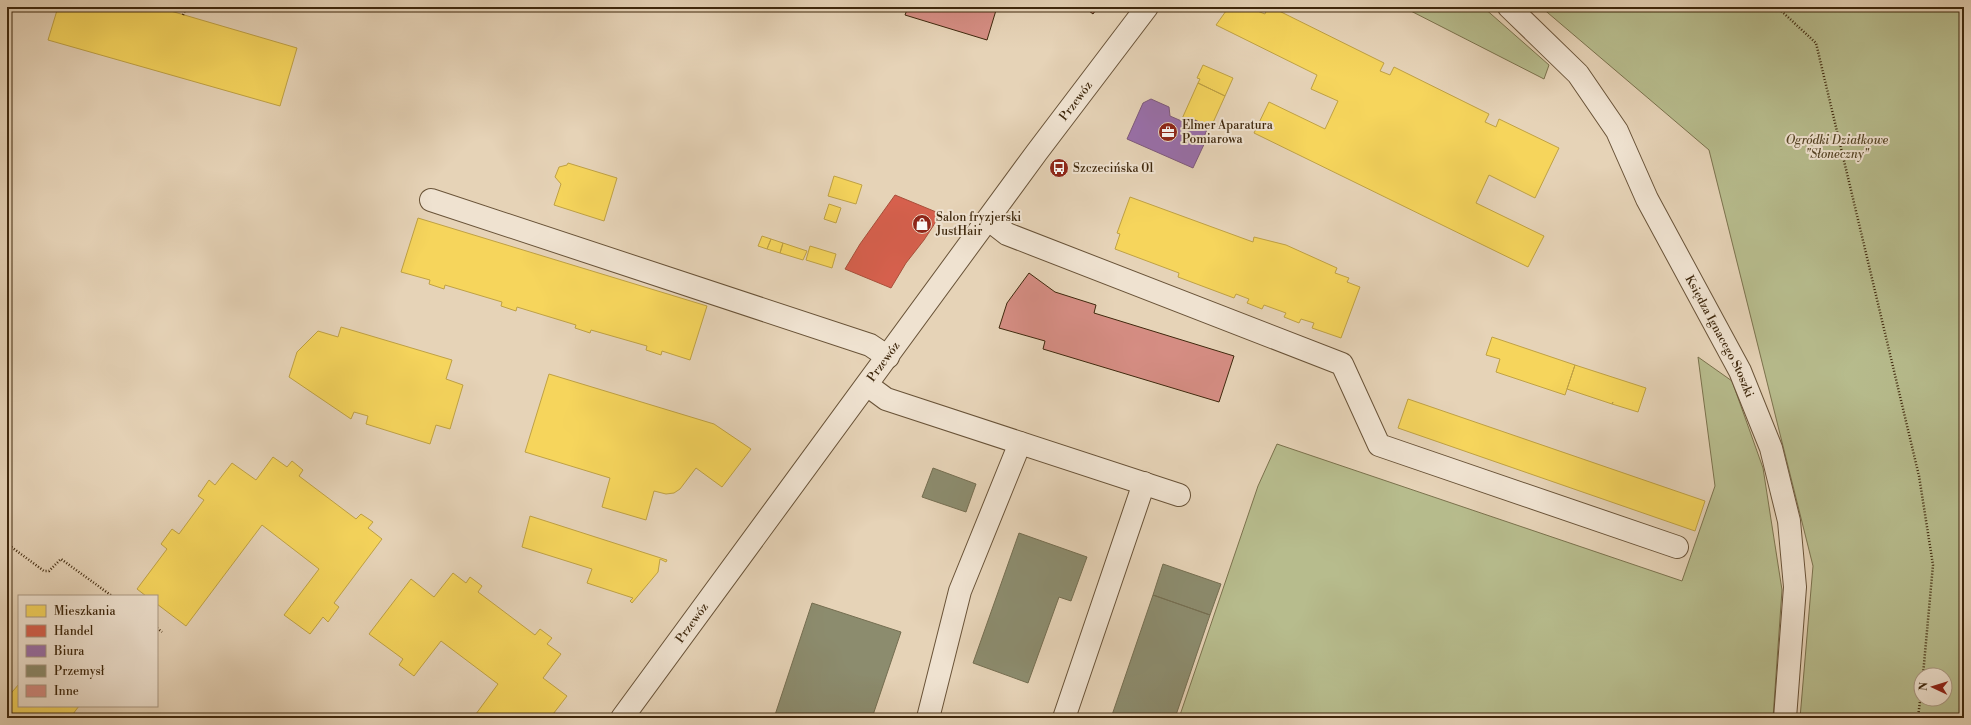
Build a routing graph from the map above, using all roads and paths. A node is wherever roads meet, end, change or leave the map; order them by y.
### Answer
1 (178, 7) edge
2 (1147, 7) edge
3 (1508, 7) edge
4 (1777, 7) edge
5 (185, 9) edge
6 (183, 15) dead end
7 (431, 200) dead end
8 (989, 220) junction
9 (888, 357) junction
10 (867, 385) junction
11 (1020, 443) junction
12 (1144, 483) junction
13 (1179, 495) dead end
14 (1677, 547) dead end
15 (7, 549) edge
16 (111, 595) edge
17 (158, 629) edge
18 (162, 632) dead end
19 (1924, 667) edge
20 (1919, 707) edge
21 (622, 718) edge
22 (928, 718) edge
23 (1064, 718) edge
24 (1785, 718) edge
25 (1918, 718) edge

1 - 5 path
2 - 8 street, Przewóz
3 - 24 street, Księdza Ignacego Stoszki
4 - 19 path
5 - 6 path
7 - 9 street
8 - 9 street, Przewóz
8 - 14 street
9 - 10 street, Przewóz
10 - 11 street
10 - 21 street, Przewóz
11 - 12 street
11 - 22 street
12 - 13 street
12 - 23 street
15 - 16 path
17 - 18 path
20 - 25 path

